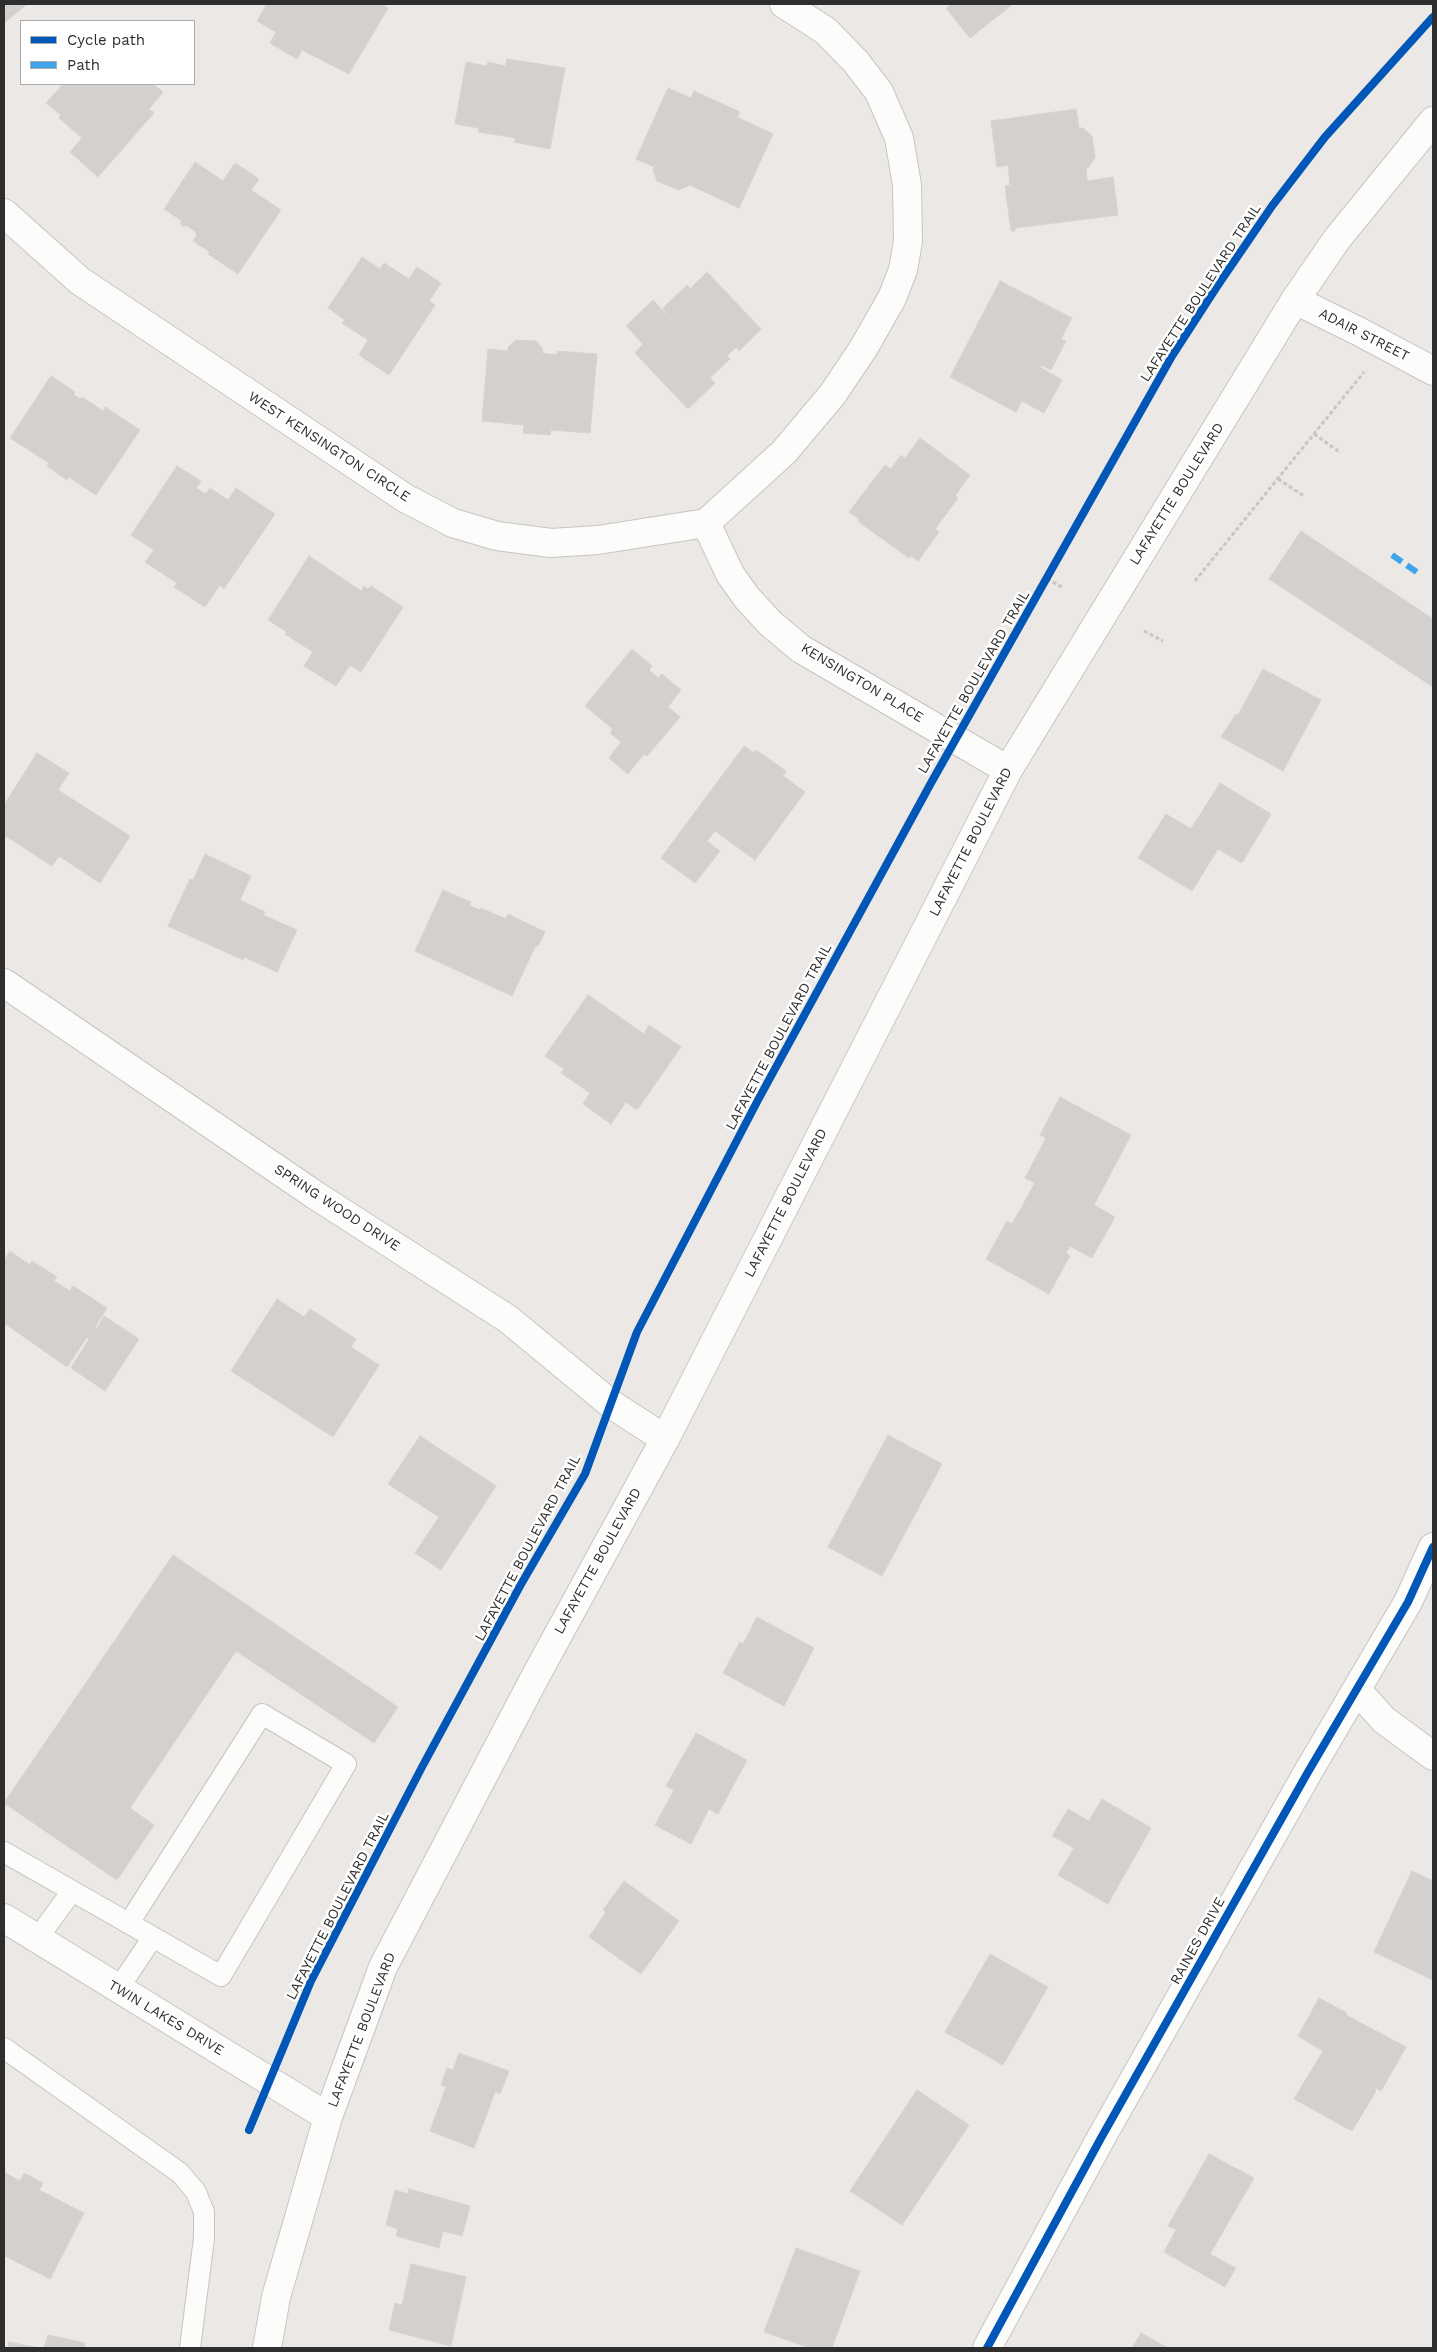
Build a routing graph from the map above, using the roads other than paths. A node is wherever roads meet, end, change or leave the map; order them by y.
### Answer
1 (784, 4) edge
2 (1433, 122) edge
3 (4, 214) edge
4 (1295, 300) junction
5 (1433, 371) edge
6 (706, 523) junction
7 (1008, 770) junction
8 (4, 983) edge
9 (665, 1439) junction
10 (1433, 1547) edge
11 (1356, 1690) junction
12 (1433, 1756) edge
13 (4, 1852) edge
14 (72, 1891) junction
15 (4, 1918) edge
16 (129, 1923) junction
17 (153, 1937) junction
18 (37, 1939) junction
19 (118, 1989) junction
20 (4, 2048) edge
21 (328, 2117) junction
22 (190, 2348) edge
23 (267, 2348) edge
24 (987, 2348) edge

1 - 6 street
2 - 4 street, LAFAYETTE BOULEVARD
3 - 6 street, WEST KENSINGTON CIRCLE
4 - 5 street, ADAIR STREET
4 - 7 street, LAFAYETTE BOULEVARD
6 - 7 street, KENSINGTON PLACE
7 - 9 street, LAFAYETTE BOULEVARD
8 - 9 street, SPRING WOOD DRIVE
9 - 21 street, LAFAYETTE BOULEVARD
10 - 11 street, RAINES DRIVE
11 - 12 street
11 - 24 street, RAINES DRIVE
13 - 14 lane
14 - 16 lane
14 - 18 lane
15 - 18 street, TWIN LAKES DRIVE
16 - 17 lane
16 - 17 lane
17 - 19 lane
18 - 19 street, TWIN LAKES DRIVE
19 - 21 street, TWIN LAKES DRIVE
20 - 22 lane
21 - 23 street, LAFAYETTE BOULEVARD

